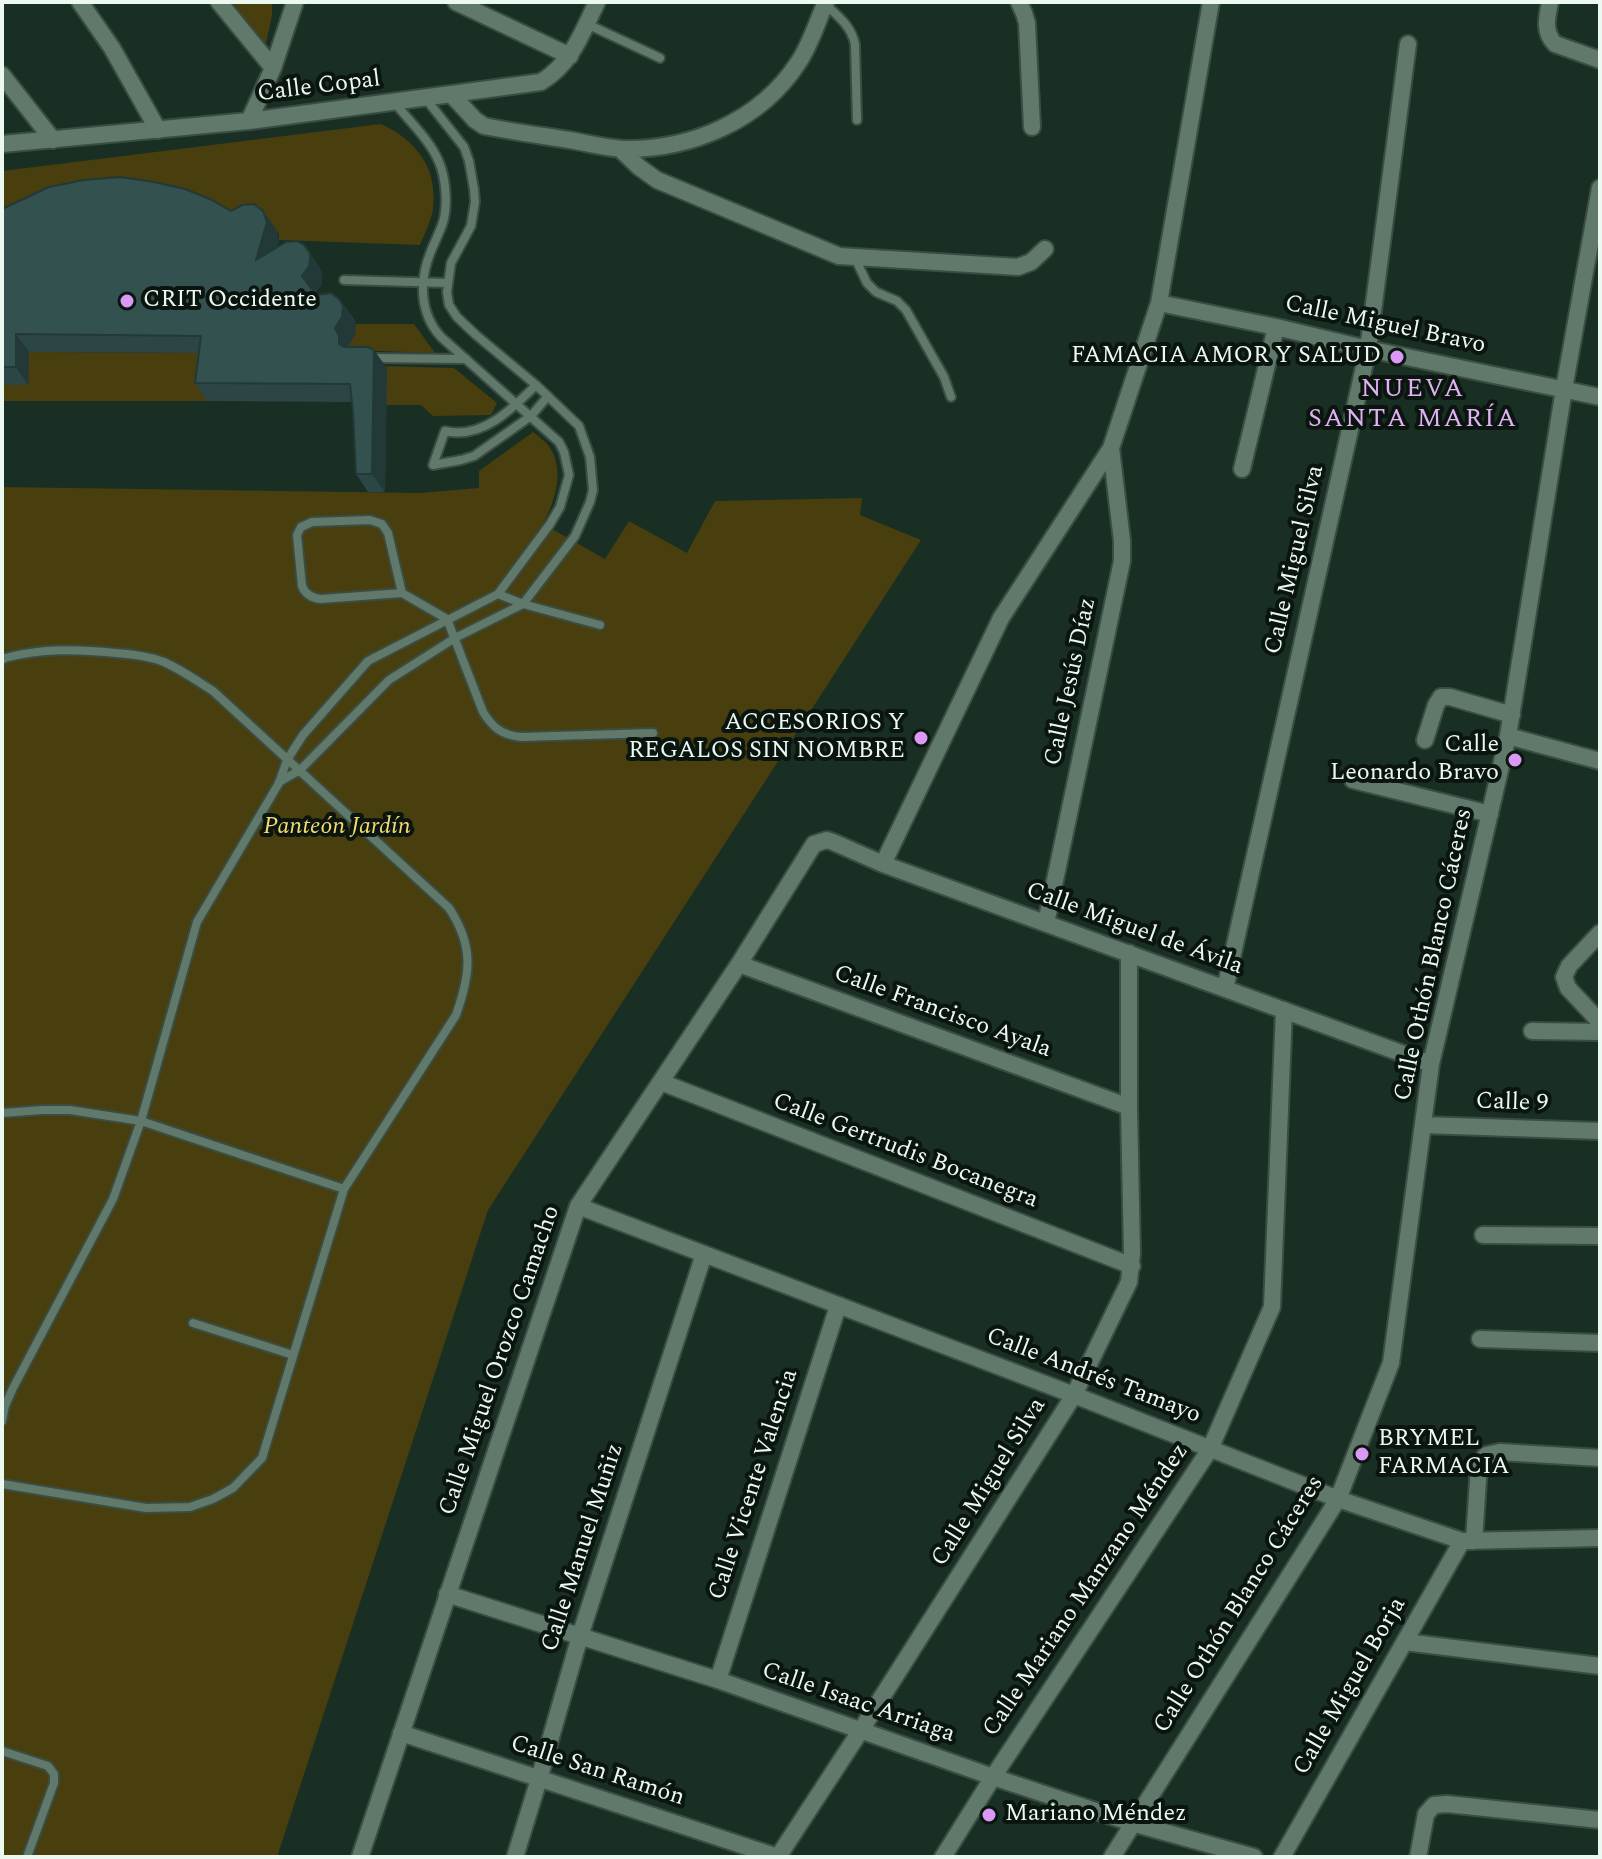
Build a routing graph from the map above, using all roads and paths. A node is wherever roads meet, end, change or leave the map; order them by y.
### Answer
1 (80, 2) edge
2 (219, 2) edge
3 (295, 2) edge
4 (456, 2) edge
5 (597, 2) edge
6 (1019, 2) edge
7 (1211, 2) edge
8 (1550, 2) edge
9 (825, 3) edge
10 (586, 24) junction
11 (1408, 44) dead end
12 (570, 56) junction
13 (660, 58) dead end
14 (1600, 60) edge
15 (273, 68) junction
16 (2, 75) edge
17 (452, 95) junction
18 (426, 99) junction
19 (394, 103) junction
20 (857, 120) dead end
21 (249, 121) junction
22 (1032, 127) dead end
23 (158, 130) junction
24 (53, 140) junction
25 (2, 144) edge
26 (620, 149) junction
27 (1600, 188) edge
28 (1045, 249) dead end
29 (855, 257) junction
30 (344, 280) dead end
31 (423, 282) junction
32 (448, 283) junction
33 (1159, 303) junction
34 (1276, 327) junction
35 (1368, 349) junction
36 (357, 358) edge
37 (466, 359) junction
38 (536, 385) junction
39 (1564, 389) junction
40 (548, 396) junction
41 (951, 397) dead end
42 (1600, 397) edge
43 (517, 404) junction
44 (531, 416) junction
45 (1111, 448) junction
46 (1242, 469) dead end
47 (402, 593) junction
48 (498, 594) junction
49 (523, 604) junction
50 (447, 619) junction
51 (600, 625) dead end
52 (455, 638) junction
53 (2, 660) edge
54 (1512, 715) junction
55 (653, 733) dead end
56 (1508, 736) junction
57 (1425, 740) dead end
58 (287, 760) junction
59 (1600, 761) edge
60 (300, 770) junction
61 (1353, 780) dead end
62 (279, 783) junction
63 (1490, 814) junction
64 (821, 841) joint
65 (883, 864) junction
66 (1046, 923) junction
67 (1600, 933) edge
68 (1129, 953) junction
69 (739, 964) junction
70 (1225, 989) junction
71 (1284, 1010) junction
72 (1600, 1022) edge
73 (1532, 1031) dead end
74 (1600, 1032) edge
75 (1431, 1064) junction
76 (661, 1082) junction
77 (1129, 1107) junction
78 (2, 1113) edge
79 (141, 1121) junction
80 (1423, 1125) junction
81 (1600, 1131) edge
82 (344, 1189) junction
83 (578, 1206) junction
84 (1483, 1235) dead end
85 (1600, 1236) edge
86 (704, 1254) junction
87 (1132, 1266) junction
88 (838, 1306) junction
89 (193, 1323) dead end
90 (1480, 1339) dead end
91 (1600, 1343) edge
92 (293, 1355) junction
93 (1074, 1395) junction
94 (2, 1421) edge
95 (1210, 1449) junction
96 (1600, 1458) edge
97 (2, 1484) edge
98 (1338, 1499) junction
99 (1600, 1538) edge
100 (1468, 1541) junction
101 (447, 1594) junction
102 (580, 1636) junction
103 (1405, 1642) junction
104 (1600, 1666) edge
105 (718, 1680) junction
106 (861, 1730) junction
107 (401, 1733) junction
108 (2, 1751) edge
109 (993, 1777) junction
110 (539, 1779) junction
111 (1600, 1820) edge
112 (1132, 1823) junction
113 (27, 1857) edge
114 (360, 1857) edge
115 (515, 1857) edge
116 (778, 1857) edge
117 (943, 1857) edge
118 (1112, 1857) edge
119 (1254, 1857) edge
120 (1282, 1857) edge
121 (1418, 1857) edge

1 - 23 street
2 - 15 street
3 - 15 street
4 - 12 street
5 - 10 street, Calle Copal
6 - 22 street
7 - 33 street
8 - 14 street
9 - 20 lane
9 - 26 street
10 - 12 street, Calle Copal
10 - 13 lane
11 - 35 street, Calle Miguel Silva
12 - 17 street, Calle Copal
15 - 21 street
16 - 24 street
17 - 18 street, Calle Copal
17 - 26 street
18 - 19 street, Calle Copal
18 - 32 lane
19 - 21 street, Calle Copal
19 - 31 lane
21 - 23 street, Calle Copal
23 - 24 street, Calle Copal
24 - 25 street, Calle Copal
26 - 29 street
27 - 39 street, Calle Othón Blanco Cáceres
28 - 29 street
29 - 41 lane
30 - 31 lane
31 - 32 lane
31 - 37 lane
32 - 38 lane
33 - 34 street, Calle Miguel Bravo
33 - 45 street
34 - 35 street, Calle Miguel Bravo
34 - 46 street
35 - 39 street, Calle Miguel Bravo
35 - 70 street, Calle Miguel Silva
36 - 37 lane
37 - 43 lane
38 - 40 lane
38 - 43 lane
39 - 42 street, Calle Miguel Bravo
39 - 54 street, Calle Othón Blanco Cáceres
40 - 44 lane
40 - 49 lane
43 - 44 lane
43 - 44 lane
44 - 48 lane
45 - 65 street
45 - 66 street, Calle Jesús Díaz
47 - 47 lane
47 - 50 lane
48 - 49 lane
48 - 50 lane
49 - 51 lane
49 - 52 lane
50 - 52 lane
50 - 58 lane
52 - 55 lane
52 - 60 lane
53 - 58 lane
54 - 56 street, Calle Othón Blanco Cáceres
54 - 57 street
56 - 59 street
56 - 63 street, Calle Othón Blanco Cáceres
58 - 60 lane
58 - 62 lane
60 - 62 lane
60 - 82 lane
61 - 63 street
62 - 79 lane
63 - 75 street, Calle Othón Blanco Cáceres
64 - 65 street, Calle Miguel de Ávila
64 - 69 street, Calle Miguel Orozco Camacho
65 - 66 street, Calle Miguel de Ávila
66 - 68 street, Calle Miguel de Ávila
67 - 72 street
68 - 70 street, Calle Miguel de Ávila
68 - 77 street, Calle Miguel Silva
69 - 76 street, Calle Miguel Orozco Camacho
69 - 77 street, Calle Francisco Ayala
70 - 71 street, Calle Miguel de Ávila
71 - 75 street, Calle Miguel de Ávila
71 - 95 street, Calle Mariano Manzano Méndez
73 - 74 street
75 - 80 street, Calle Othón Blanco Cáceres
76 - 83 street, Calle Miguel Orozco Camacho
76 - 87 street, Calle Gertrudis Bocanegra
77 - 87 street, Calle Miguel Silva
78 - 79 lane
79 - 82 lane
79 - 94 lane
80 - 81 street, Calle 9
80 - 98 street, Calle Othón Blanco Cáceres
82 - 92 lane
83 - 86 street, Calle Andrés Tamayo
83 - 101 street, Calle Miguel Orozco Camacho
84 - 85 street
86 - 88 street, Calle Andrés Tamayo
86 - 102 street, Calle Manuel Muñiz
87 - 93 street, Calle Miguel Silva
88 - 93 street, Calle Andrés Tamayo
88 - 105 street, Calle Vicente Valencia
89 - 92 lane
90 - 91 street
92 - 97 lane
93 - 95 street, Calle Andrés Tamayo
93 - 106 street, Calle Miguel Silva
95 - 98 street, Calle Andrés Tamayo
95 - 109 street, Calle Mariano Manzano Méndez
96 - 100 street
98 - 100 street, Calle Andrés Tamayo
98 - 112 street, Calle Othón Blanco Cáceres
99 - 100 street, Calle Andrés Tamayo
100 - 103 street, Calle Miguel Borja
101 - 102 street, Calle Isaac Arriaga
101 - 107 street, Calle Miguel Orozco Camacho
102 - 105 street, Calle Isaac Arriaga
102 - 110 street, Calle Manuel Muñiz
103 - 104 street
103 - 120 street, Calle Miguel Borja
105 - 106 street, Calle Isaac Arriaga
106 - 109 street, Calle Isaac Arriaga
106 - 116 street, Calle Miguel Silva
107 - 110 street, Calle San Ramón
107 - 114 street, Calle Miguel Orozco Camacho
108 - 113 lane
109 - 112 street, Calle Isaac Arriaga
109 - 117 street, Calle Mariano Manzano Méndez
110 - 115 street, Calle Manuel Muñiz
110 - 116 street, Calle San Ramón
111 - 121 street
112 - 118 street, Calle Othón Blanco Cáceres
112 - 119 street, Calle Isaac Arriaga

